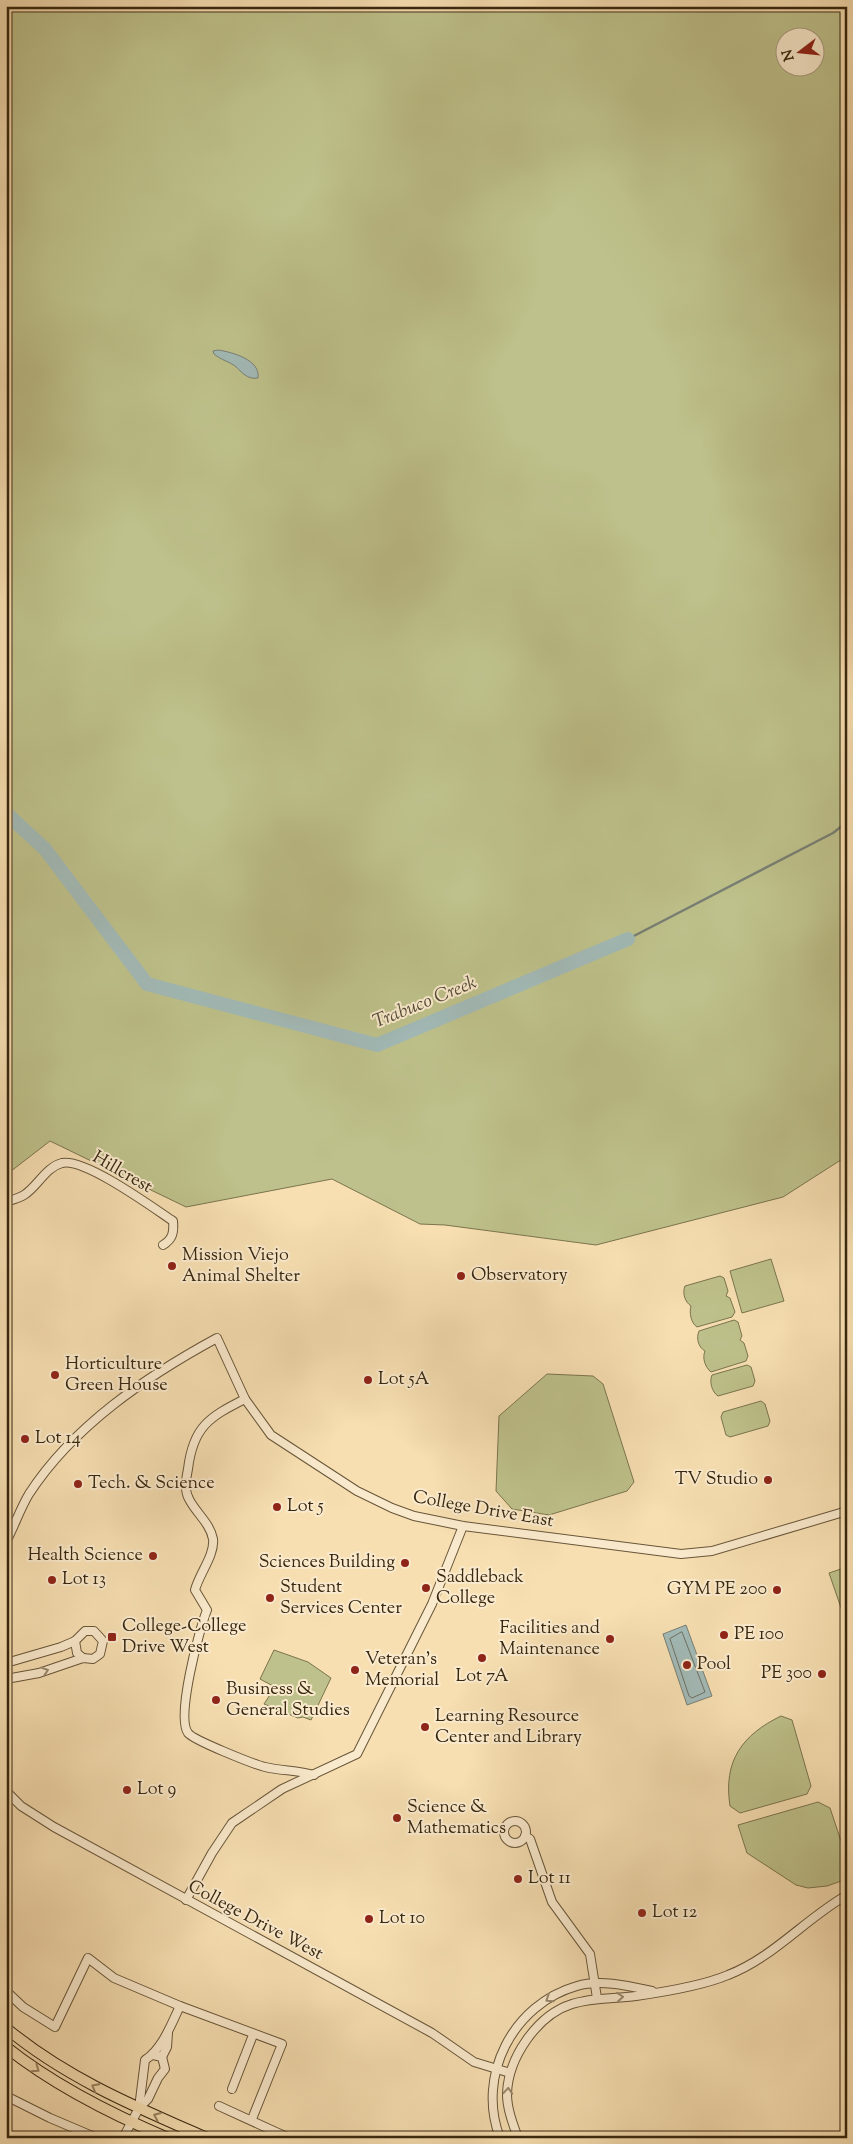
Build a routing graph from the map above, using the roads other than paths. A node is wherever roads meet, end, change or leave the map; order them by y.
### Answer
1 (6, 1202) edge
2 (163, 1245) dead end
3 (245, 1399) junction
4 (847, 1511) edge
5 (463, 1526) junction
6 (6, 1542) edge
7 (75, 1641) junction
8 (82, 1658) junction
9 (6, 1663) edge
10 (6, 1679) edge
11 (314, 1774) junction
12 (6, 1791) edge
13 (525, 1836) dead end
14 (847, 1895) edge
15 (186, 1900) junction
16 (595, 1983) junction
17 (655, 1991) junction
18 (6, 1992) edge
19 (597, 1998) junction
20 (180, 2006) junction
21 (6, 2028) edge
22 (168, 2033) junction
23 (254, 2035) junction
24 (6, 2047) edge
25 (153, 2055) junction
26 (162, 2057) junction
27 (495, 2069) junction
28 (510, 2073) junction
29 (232, 2089) dead end
30 (6, 2096) edge
31 (219, 2106) dead end
32 (139, 2108) junction
33 (252, 2120) junction
34 (131, 2122) junction
35 (97, 2138) edge
36 (123, 2138) edge
37 (168, 2138) edge
38 (207, 2138) edge
39 (289, 2138) edge
40 (500, 2138) edge
41 (518, 2138) edge

1 - 2 street, Hillcrest
3 - 5 street, College Drive East
3 - 6 street, College Drive East
3 - 11 street
4 - 5 street, College Drive East
5 - 11 street
7 - 8 street
7 - 8 street
7 - 9 street
10 -> 8 street
11 - 15 street
12 - 15 street, College Drive West
13 - 16 street
14 - 17 street
15 - 27 street, College Drive West
16 - 17 street
16 - 19 street
16 -> 27 street
19 -> 17 street
18 - 20 street
19 - 28 street
20 - 22 street
20 - 23 street
32 -> 21 main road
22 - 25 street
22 - 26 street
23 - 29 street
23 - 33 street
24 -> 34 main road
25 - 26 street
25 - 32 street
26 - 32 street
27 - 28 street, College Drive West
27 - 40 street
41 -> 28 street
30 - 35 street
31 - 33 street
32 - 34 street
38 -> 32 main road
33 - 39 street
34 - 36 street
34 - 37 main road

